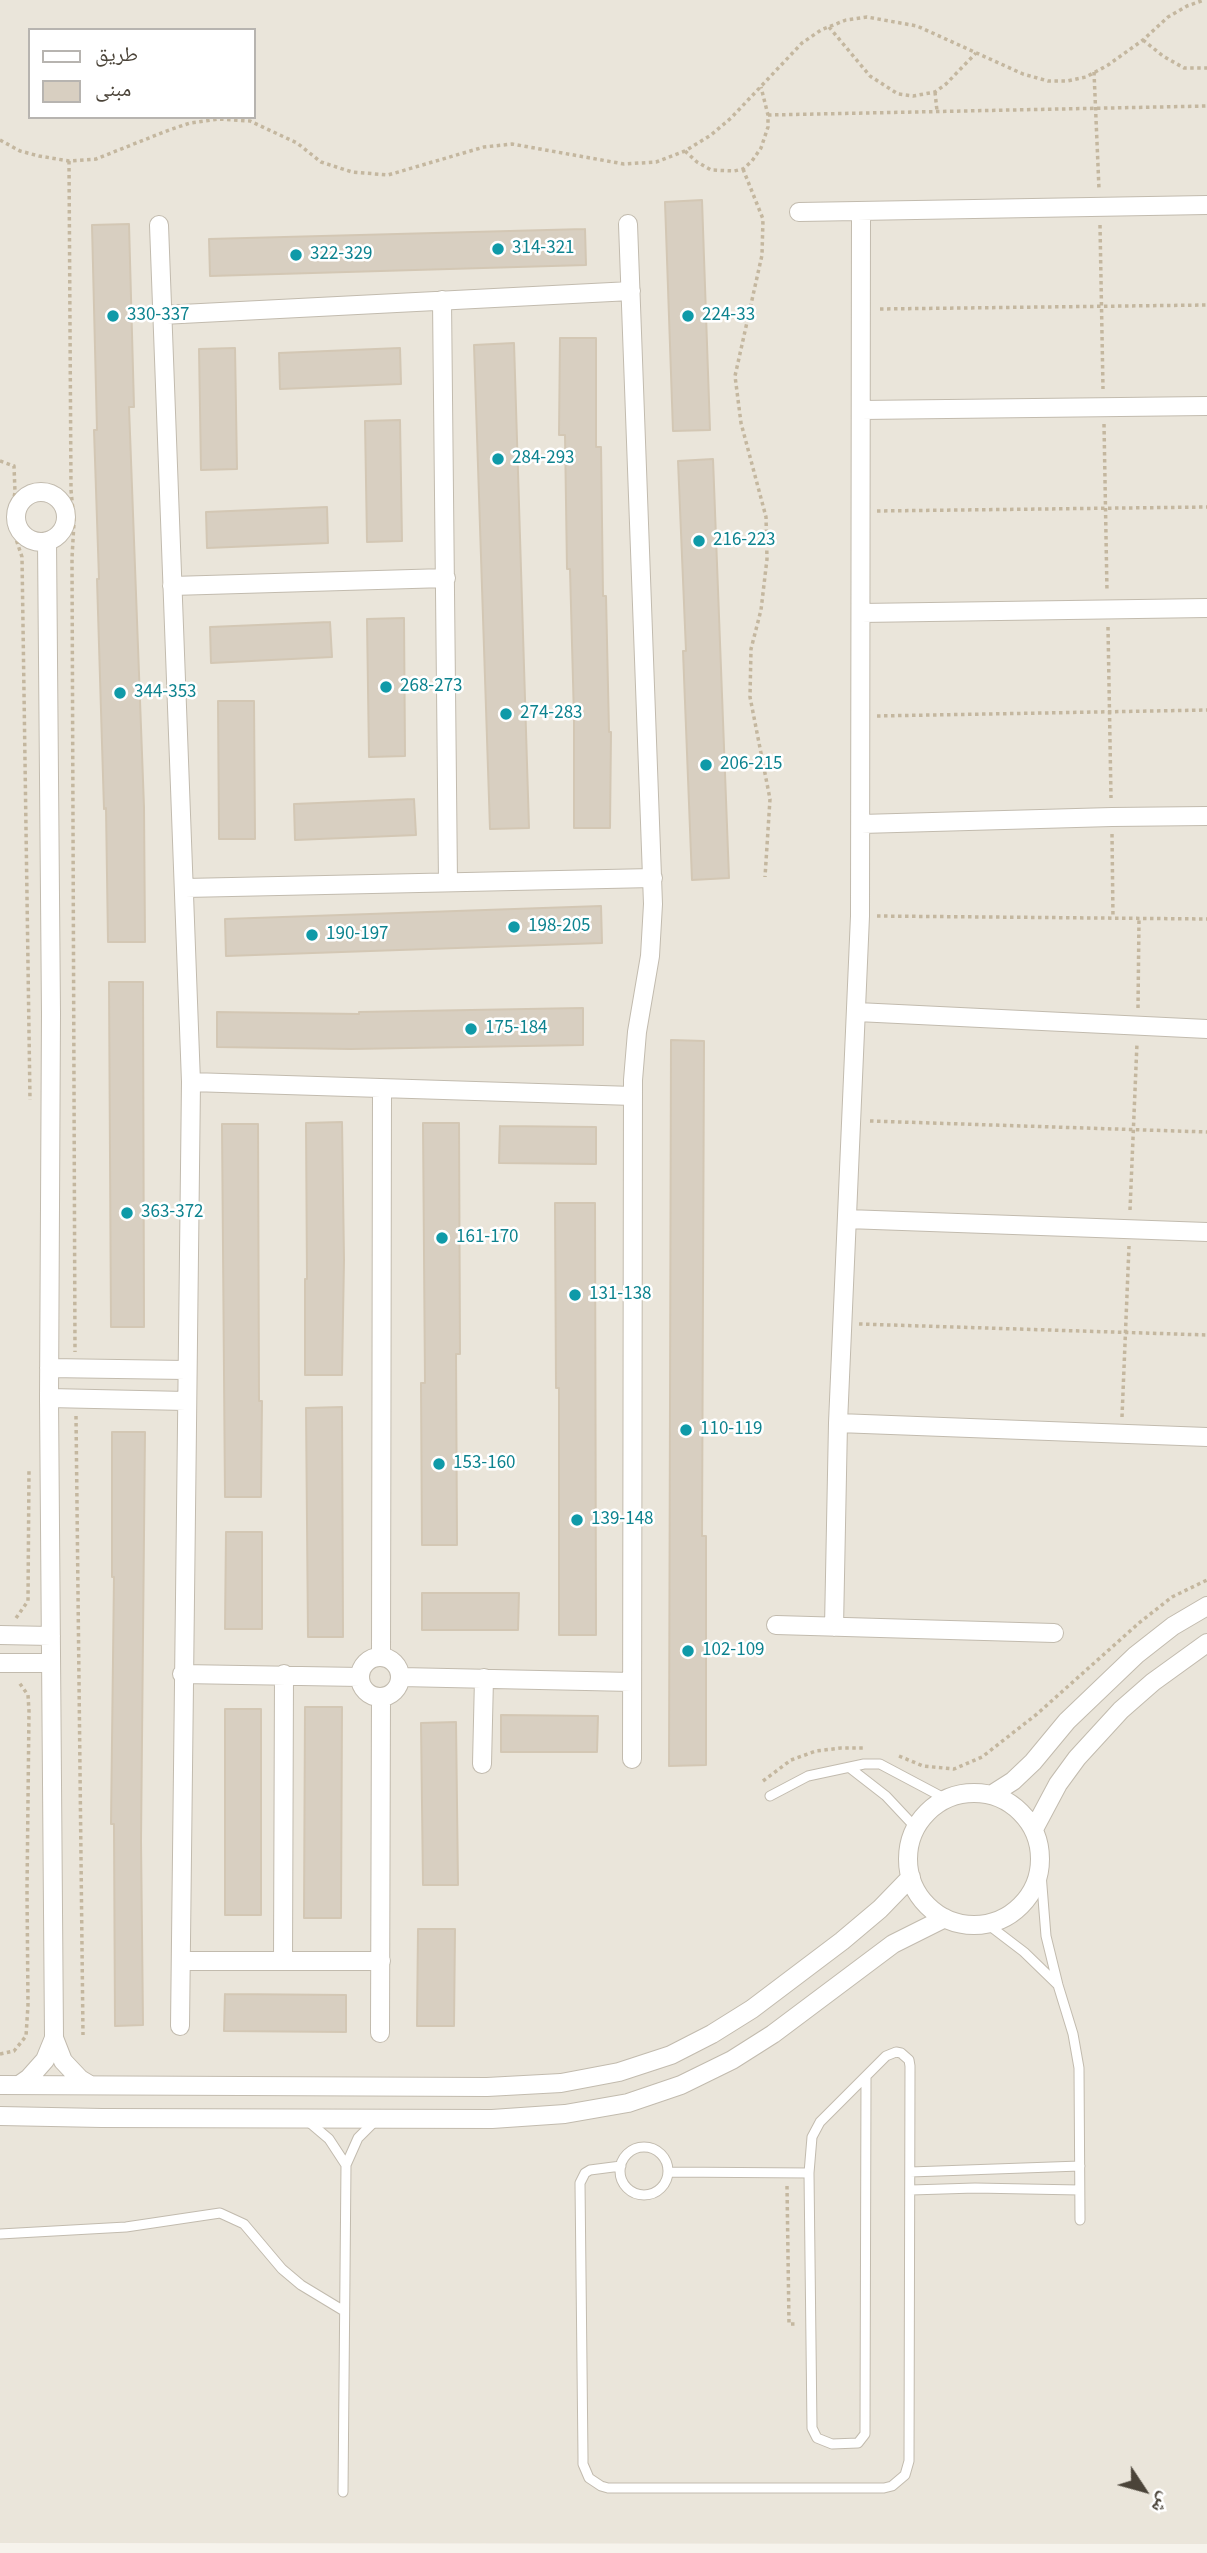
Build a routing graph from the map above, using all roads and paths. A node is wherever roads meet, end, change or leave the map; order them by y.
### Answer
1 (1204, 0) edge
2 (829, 27) junction
3 (1143, 40) junction
4 (976, 53) junction
5 (1207, 68) edge
6 (1094, 72) junction
7 (761, 85) junction
8 (935, 92) junction
9 (1207, 106) edge
10 (1097, 108) junction
11 (937, 111) junction
12 (768, 115) junction
13 (0, 140) edge
14 (685, 151) junction
15 (69, 161) junction
16 (743, 169) junction
17 (1207, 205) edge
18 (1100, 207) junction
19 (799, 212) dead end
20 (861, 212) junction
21 (159, 225) dead end
22 (628, 225) dead end
23 (631, 291) junction
24 (442, 300) junction
25 (1207, 305) edge
26 (1102, 306) junction
27 (861, 309) junction
28 (162, 315) junction
29 (1207, 406) edge
30 (1103, 407) junction
31 (861, 410) junction
32 (0, 461) edge
33 (1207, 508) edge
34 (1105, 509) junction
35 (861, 511) junction
36 (47, 541) dead end
37 (446, 578) junction
38 (172, 586) junction
39 (1207, 608) edge
40 (1107, 609) junction
41 (861, 613) junction
42 (1207, 710) edge
43 (1109, 712) junction
44 (861, 716) junction
45 (1112, 817) junction
46 (1207, 817) edge
47 (861, 824) junction
48 (765, 877) dead end
49 (653, 878) junction
50 (449, 882) junction
51 (185, 888) junction
52 (860, 916) junction
53 (1113, 918) junction
54 (1139, 919) junction
55 (1207, 919) edge
56 (856, 1012) junction
57 (1137, 1026) junction
58 (1207, 1029) edge
59 (191, 1082) junction
60 (382, 1089) junction
61 (633, 1096) junction
62 (30, 1100) dead end
63 (851, 1120) junction
64 (1133, 1130) junction
65 (1207, 1132) edge
66 (847, 1219) junction
67 (1129, 1230) junction
68 (1207, 1232) edge
69 (844, 1324) junction
70 (1125, 1332) junction
71 (1207, 1335) edge
72 (49, 1368) junction
73 (76, 1369) junction
74 (186, 1370) junction
75 (49, 1398) junction
76 (76, 1398) junction
77 (186, 1401) junction
78 (838, 1423) junction
79 (1122, 1433) junction
80 (1207, 1437) edge
81 (29, 1467) dead end
82 (1207, 1580) edge
83 (1207, 1606) edge
84 (776, 1625) dead end
85 (834, 1627) junction
86 (1054, 1633) dead end
87 (6, 1635) edge
88 (51, 1636) junction
89 (1207, 1643) edge
90 (381, 1657) junction
91 (6, 1663) edge
92 (51, 1663) junction
93 (183, 1674) junction
94 (284, 1674) junction
95 (360, 1676) junction
96 (401, 1677) junction
97 (484, 1678) junction
98 (632, 1682) junction
99 (381, 1697) junction
100 (869, 1748) dead end
101 (889, 1753) dead end
102 (632, 1759) dead end
103 (482, 1764) dead end
104 (850, 1768) junction
105 (763, 1782) dead end
106 (991, 1794) junction
107 (770, 1796) dead end
108 (946, 1799) junction
109 (916, 1829) junction
110 (1034, 1829) junction
111 (1040, 1861) junction
112 (911, 1877) junction
113 (945, 1918) junction
114 (986, 1923) junction
115 (181, 1961) junction
116 (283, 1961) junction
117 (381, 1961) junction
118 (1058, 1985) junction
119 (180, 2026) dead end
120 (380, 2033) dead end
121 (83, 2035) dead end
122 (54, 2038) junction
123 (0, 2054) edge
124 (866, 2076) junction
125 (0, 2085) edge
126 (19, 2085) junction
127 (90, 2085) junction
128 (0, 2116) edge
129 (305, 2119) junction
130 (378, 2119) junction
131 (346, 2165) junction
132 (621, 2166) junction
133 (1080, 2166) junction
134 (668, 2172) junction
135 (910, 2172) junction
136 (787, 2173) junction
137 (809, 2173) junction
138 (911, 2190) junction
139 (1079, 2190) junction
140 (1080, 2220) dead end
141 (0, 2234) edge
142 (344, 2311) junction
143 (810, 2324) junction
144 (343, 2492) dead end

1 - 3 path
2 - 4 path
2 - 7 path
2 - 8 path
3 - 5 path
3 - 6 path
4 - 6 path
4 - 8 path
6 - 10 path
7 - 12 path
7 - 14 path
8 - 11 path
9 - 10 path
10 - 11 path
10 - 18 path
11 - 12 path
12 - 16 path
13 - 15 path
14 - 15 path
14 - 16 path
15 - 73 path
16 - 48 path
17 - 18 street
18 - 20 street
18 - 26 path
19 - 20 street
20 - 27 street
21 - 28 street
22 - 23 street
23 - 24 street
23 - 49 street
24 - 28 street
24 - 37 street
25 - 26 path
26 - 27 path
26 - 30 path
27 - 31 street
28 - 38 street
29 - 30 street
30 - 31 street
30 - 34 path
31 - 35 street
32 - 62 path
33 - 34 path
34 - 35 path
34 - 40 path
35 - 41 street
36 - 72 street
37 - 38 street
37 - 50 street
38 - 51 street
39 - 40 street
40 - 41 street
40 - 43 path
41 - 44 street
42 - 43 path
43 - 44 path
43 - 45 path
44 - 47 street
45 - 46 street
45 - 47 street
45 - 53 path
47 - 52 street
49 - 50 street
49 - 61 street
50 - 51 street
51 - 59 street
52 - 53 path
52 - 56 street
53 - 54 path
54 - 55 path
54 - 57 path
56 - 57 street
56 - 63 street
57 - 58 street
57 - 64 path
59 - 60 street
59 - 74 street
60 - 61 street
60 - 90 street
61 - 98 street
63 - 64 path
63 - 66 street
64 - 65 path
64 - 67 path
66 - 67 street
66 - 69 street
67 - 68 street
67 - 70 path
69 - 70 path
69 - 78 street
70 - 71 path
70 - 79 path
72 - 73 street
72 - 75 street
73 - 74 street
74 - 77 street
75 - 76 street
75 - 88 street
76 - 77 street
76 - 121 path
77 - 93 street
78 - 79 street
78 - 85 street
79 - 80 street
81 - 87 path
82 - 101 path
83 - 106 street
84 - 85 street
85 - 86 street
87 - 88 street
88 - 92 street
89 - 110 street
90 - 95 street
90 - 96 street
91 - 92 street
91 - 123 path
92 - 122 street
93 - 94 street
93 - 115 street
94 - 95 street
94 - 116 street
95 - 99 street
96 - 97 street
96 - 99 street
97 - 98 street
97 - 103 street
98 - 102 street
99 - 117 street
100 - 105 path
104 - 107 lane
104 - 108 lane
104 - 109 lane
106 - 108 street
106 - 110 street
108 - 109 street
109 - 112 street
110 - 111 street
111 - 114 street
111 - 118 lane
112 - 113 street
112 - 127 street
113 - 114 street
113 - 130 street
114 - 118 lane
115 - 116 street
115 - 119 street
116 - 117 street
117 - 120 street
118 - 133 lane
122 - 126 street
122 - 127 street
124 - 135 lane
124 - 137 lane
124 - 143 lane
125 - 126 street
126 - 127 street
128 - 129 street
129 - 130 street
129 - 131 lane
130 - 131 lane
131 - 142 lane
132 - 134 lane
132 - 134 lane
132 - 138 lane
133 - 135 lane
133 - 139 lane
134 - 136 lane
135 - 138 lane
136 - 137 lane
136 - 143 path
137 - 143 lane
138 - 139 lane
139 - 140 lane
141 - 142 lane
142 - 144 lane

